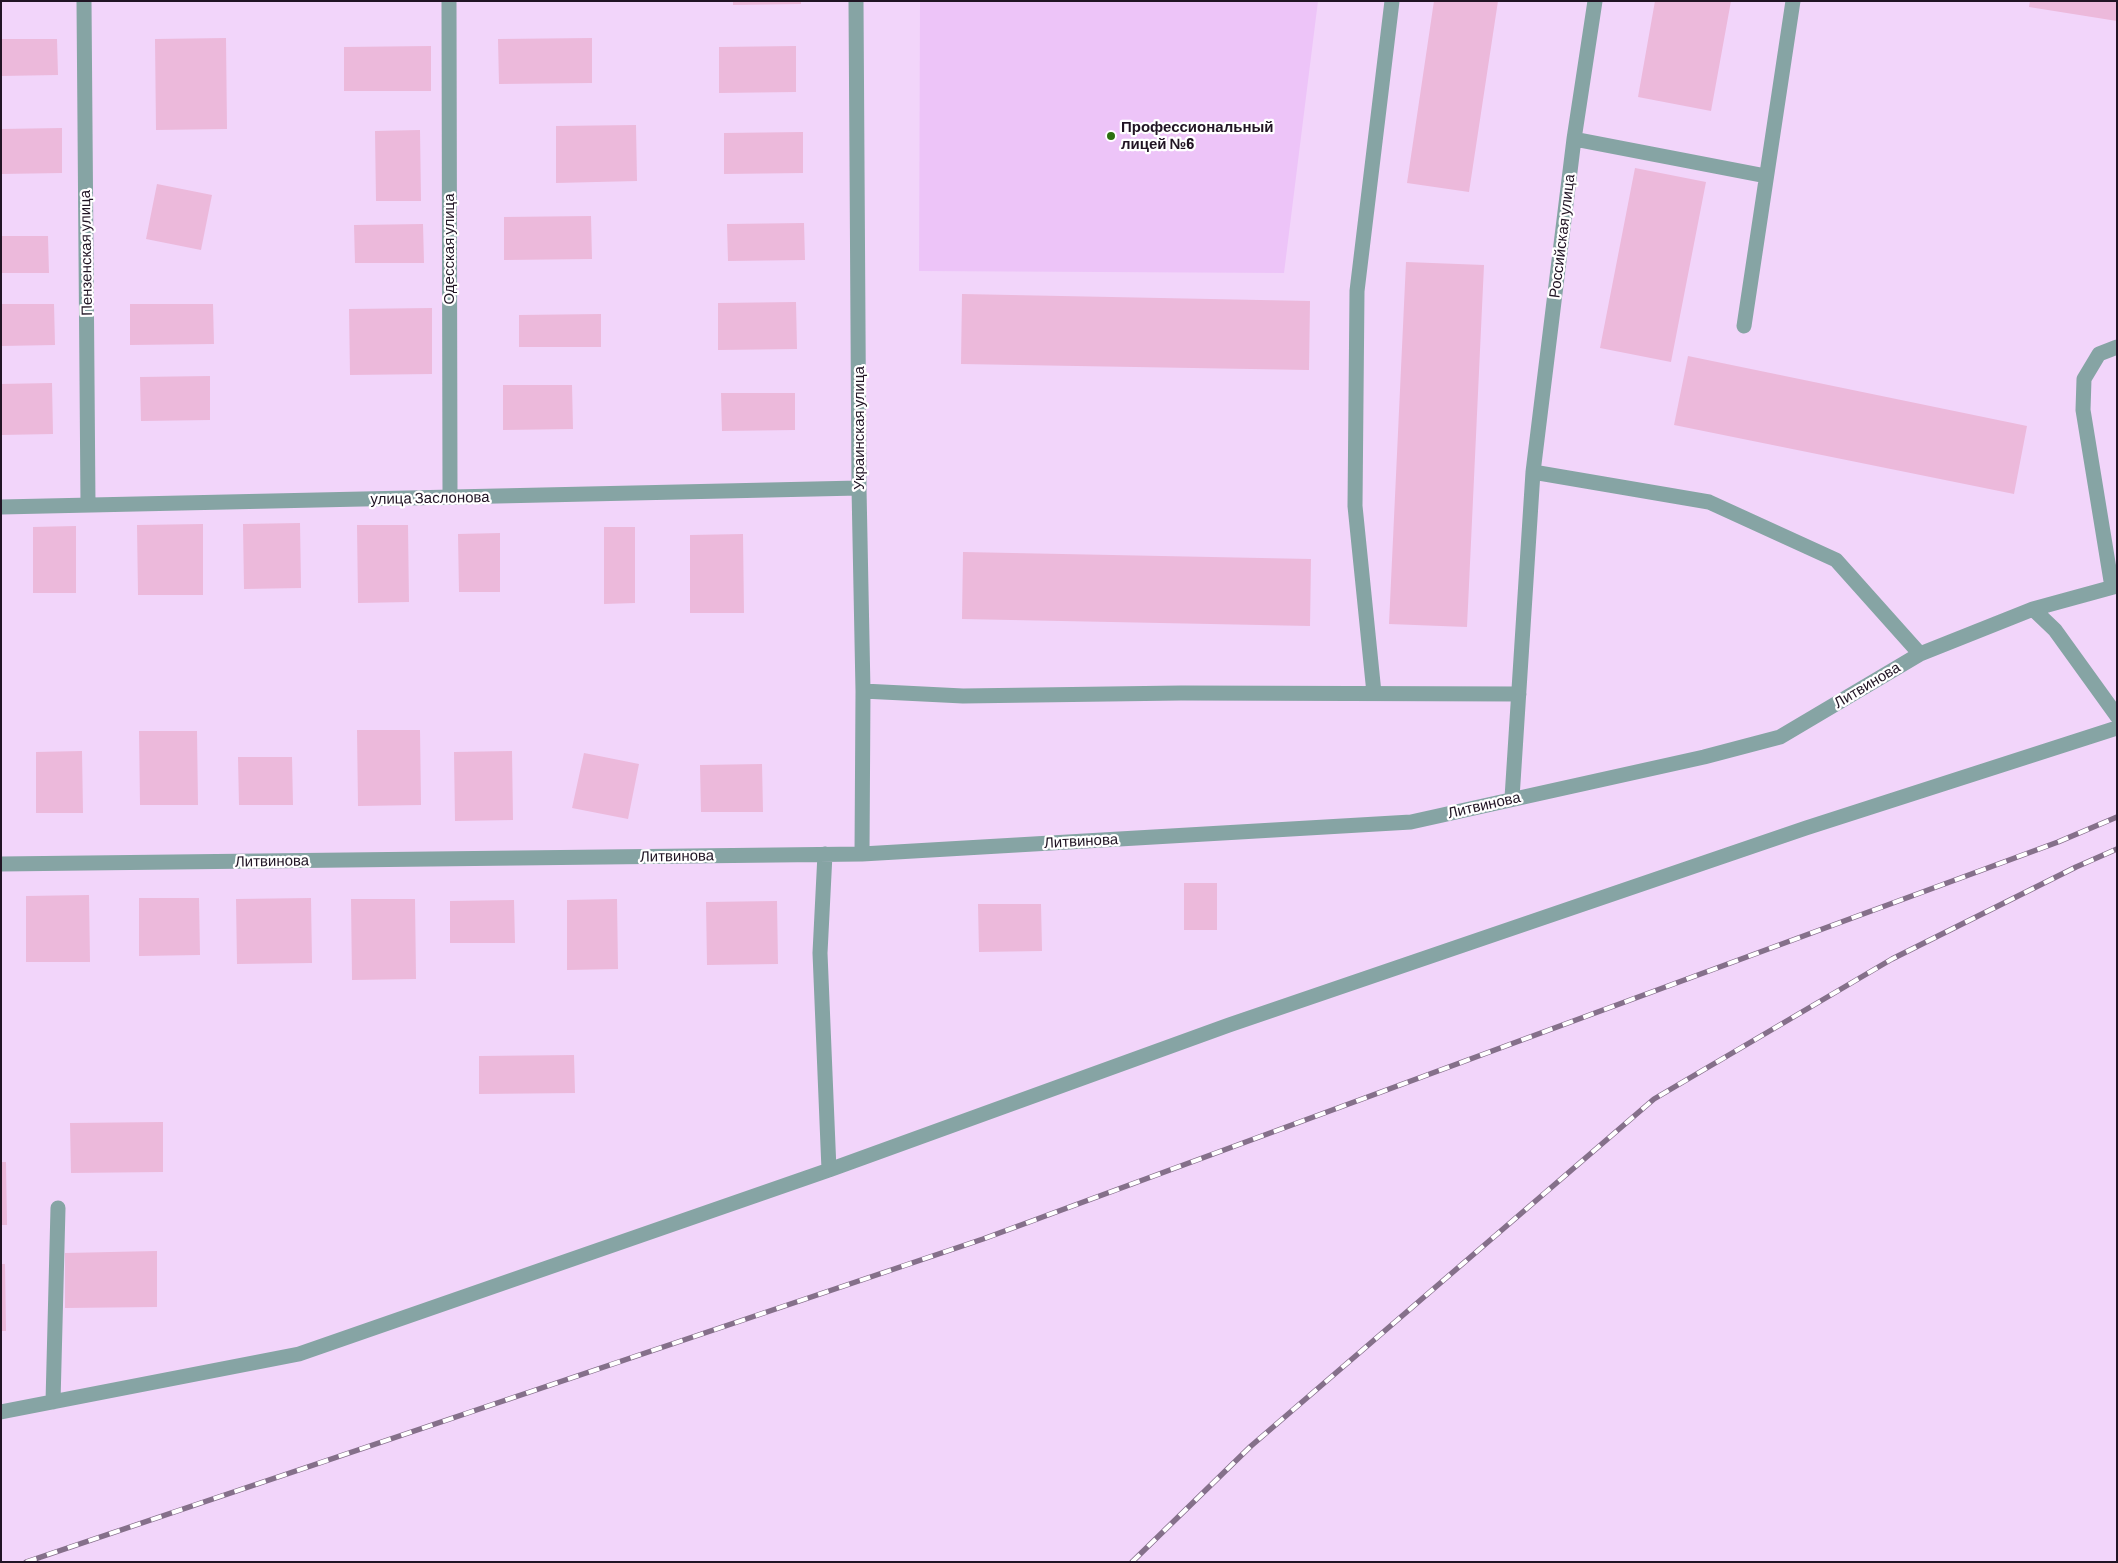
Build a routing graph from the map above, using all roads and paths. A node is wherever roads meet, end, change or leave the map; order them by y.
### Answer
1 (84, 1) edge
2 (449, 1) edge
3 (856, 1) edge
4 (1392, 1) edge
5 (1595, 1) edge
6 (1793, 1) edge
7 (1574, 139) junction
8 (1766, 176) junction
9 (1744, 326) dead end
10 (2117, 347) edge
11 (1533, 472) junction
12 (859, 488) junction
13 (450, 497) junction
14 (88, 505) junction
15 (1, 507) edge
16 (2115, 586) edge
17 (2033, 609) junction
18 (1920, 654) junction
19 (864, 691) junction
20 (1374, 693) junction
21 (1519, 694) junction
22 (2117, 716) edge
23 (2117, 728) edge
24 (1512, 798) junction
25 (825, 854) junction
26 (862, 854) junction
27 (1, 864) edge
28 (828, 1170) junction
29 (58, 1208) dead end
30 (53, 1402) junction
31 (1, 1412) edge

1 - 14 street, Пензенская улица
2 - 13 street, Одесская улица
3 - 12 street, Украинская улица
4 - 20 street
5 - 7 street, Российская улица
6 - 8 street
7 - 8 street
7 - 11 street, Российская улица
8 - 9 street
10 - 16 street
11 - 18 street
11 - 21 street, Российская улица
12 - 13 street, улица Заслонова
12 - 19 street, Украинская улица
13 - 14 street, улица Заслонова
14 - 15 street, улица Заслонова
16 - 17 street, Литвинова
17 - 18 street, Литвинова
17 - 22 street
18 - 24 street, Литвинова
19 - 20 street
19 - 26 street, Украинская улица
20 - 21 street
21 - 24 street, Российская улица
23 - 28 street
24 - 26 street, Литвинова
25 - 26 street, Литвинова
25 - 27 street, Литвинова
25 - 28 street
28 - 30 street
29 - 30 street
30 - 31 street

